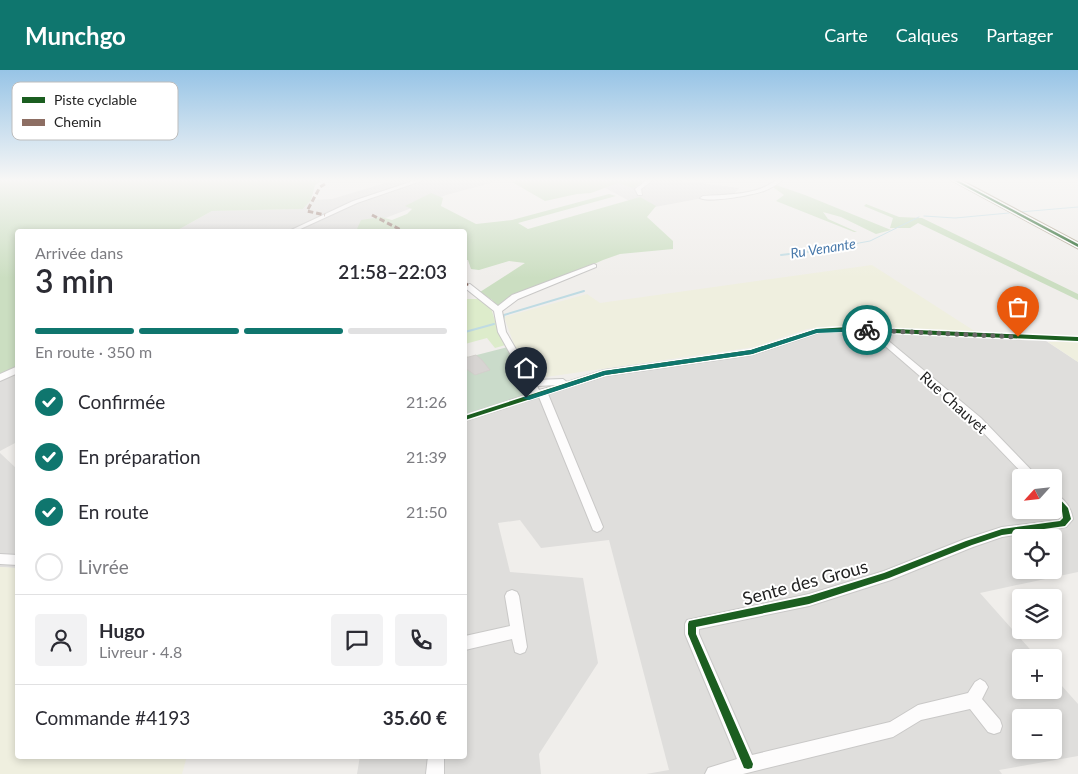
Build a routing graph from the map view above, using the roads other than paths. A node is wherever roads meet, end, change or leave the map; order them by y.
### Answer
1 (331, 213) edge
2 (1016, 213) edge
3 (296, 229) edge
4 (1078, 246) edge
5 (594, 266) dead end
6 (467, 286) dead end
7 (498, 310) junction
8 (871, 330) junction
9 (1078, 339) edge
10 (15, 370) edge
11 (0, 378) edge
12 (532, 382) junction
13 (575, 382) junction
14 (540, 393) junction
15 (467, 417) edge
16 (1025, 469) edge
17 (1062, 507) edge
18 (597, 527) dead end
19 (0, 558) edge
20 (15, 560) edge
21 (512, 596) dead end
22 (518, 631) junction
23 (467, 643) edge
24 (520, 646) dead end
25 (994, 726) dead end
26 (436, 759) edge
27 (748, 764) junction
28 (435, 774) edge
29 (714, 774) edge

1 - 3 street
2 - 4 main road
5 - 7 street
6 - 7 street
7 - 12 street
8 - 9 street
8 - 13 street
8 - 16 street, Rue Chauvet
10 - 11 street
12 - 13 street
12 - 14 street
13 - 14 street
14 - 15 street
14 - 18 street
17 - 27 street, Sente des Grous
19 - 20 street
21 - 22 street
22 - 23 street
22 - 24 street
25 - 27 street
26 - 28 street
27 - 29 street

